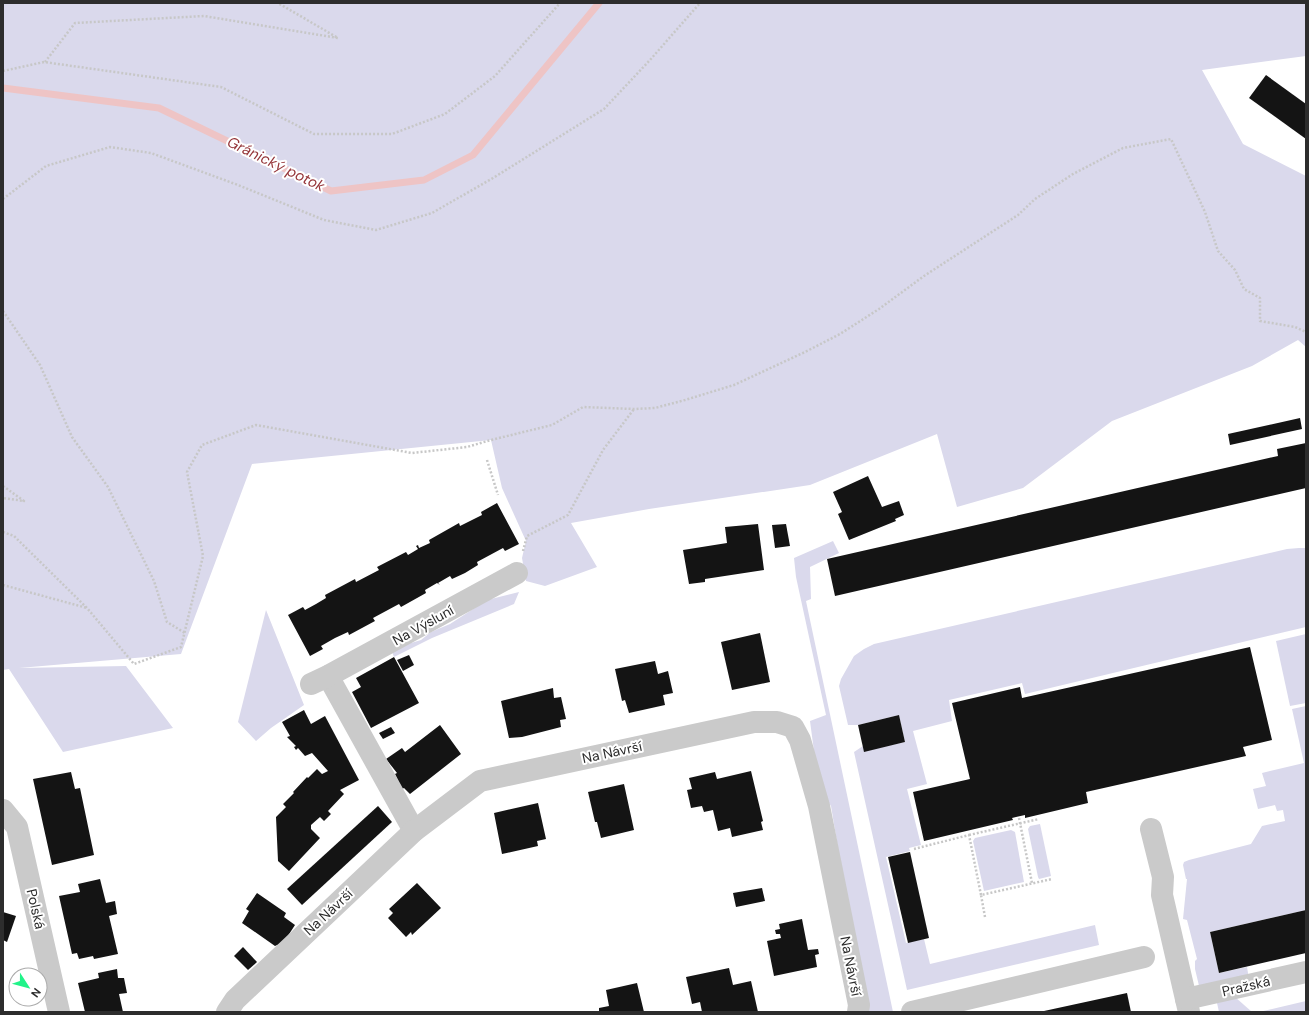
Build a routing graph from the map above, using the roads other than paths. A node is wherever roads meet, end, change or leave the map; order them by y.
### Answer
1 (517, 573) road end
2 (3, 810) edge
3 (1151, 829) dead end
4 (414, 831) junction
5 (1144, 957) dead end
6 (1306, 972) edge
7 (1187, 1006) edge
8 (59, 1012) edge
9 (227, 1012) edge
10 (858, 1012) edge
11 (912, 1012) edge

1 - 4 street, Na Výsluní
2 - 8 street, Polská
3 - 7 street, Pražská
4 - 9 street, Na Návrší
4 - 10 street, Na Návrší
5 - 11 street
6 - 7 street, Pražská

